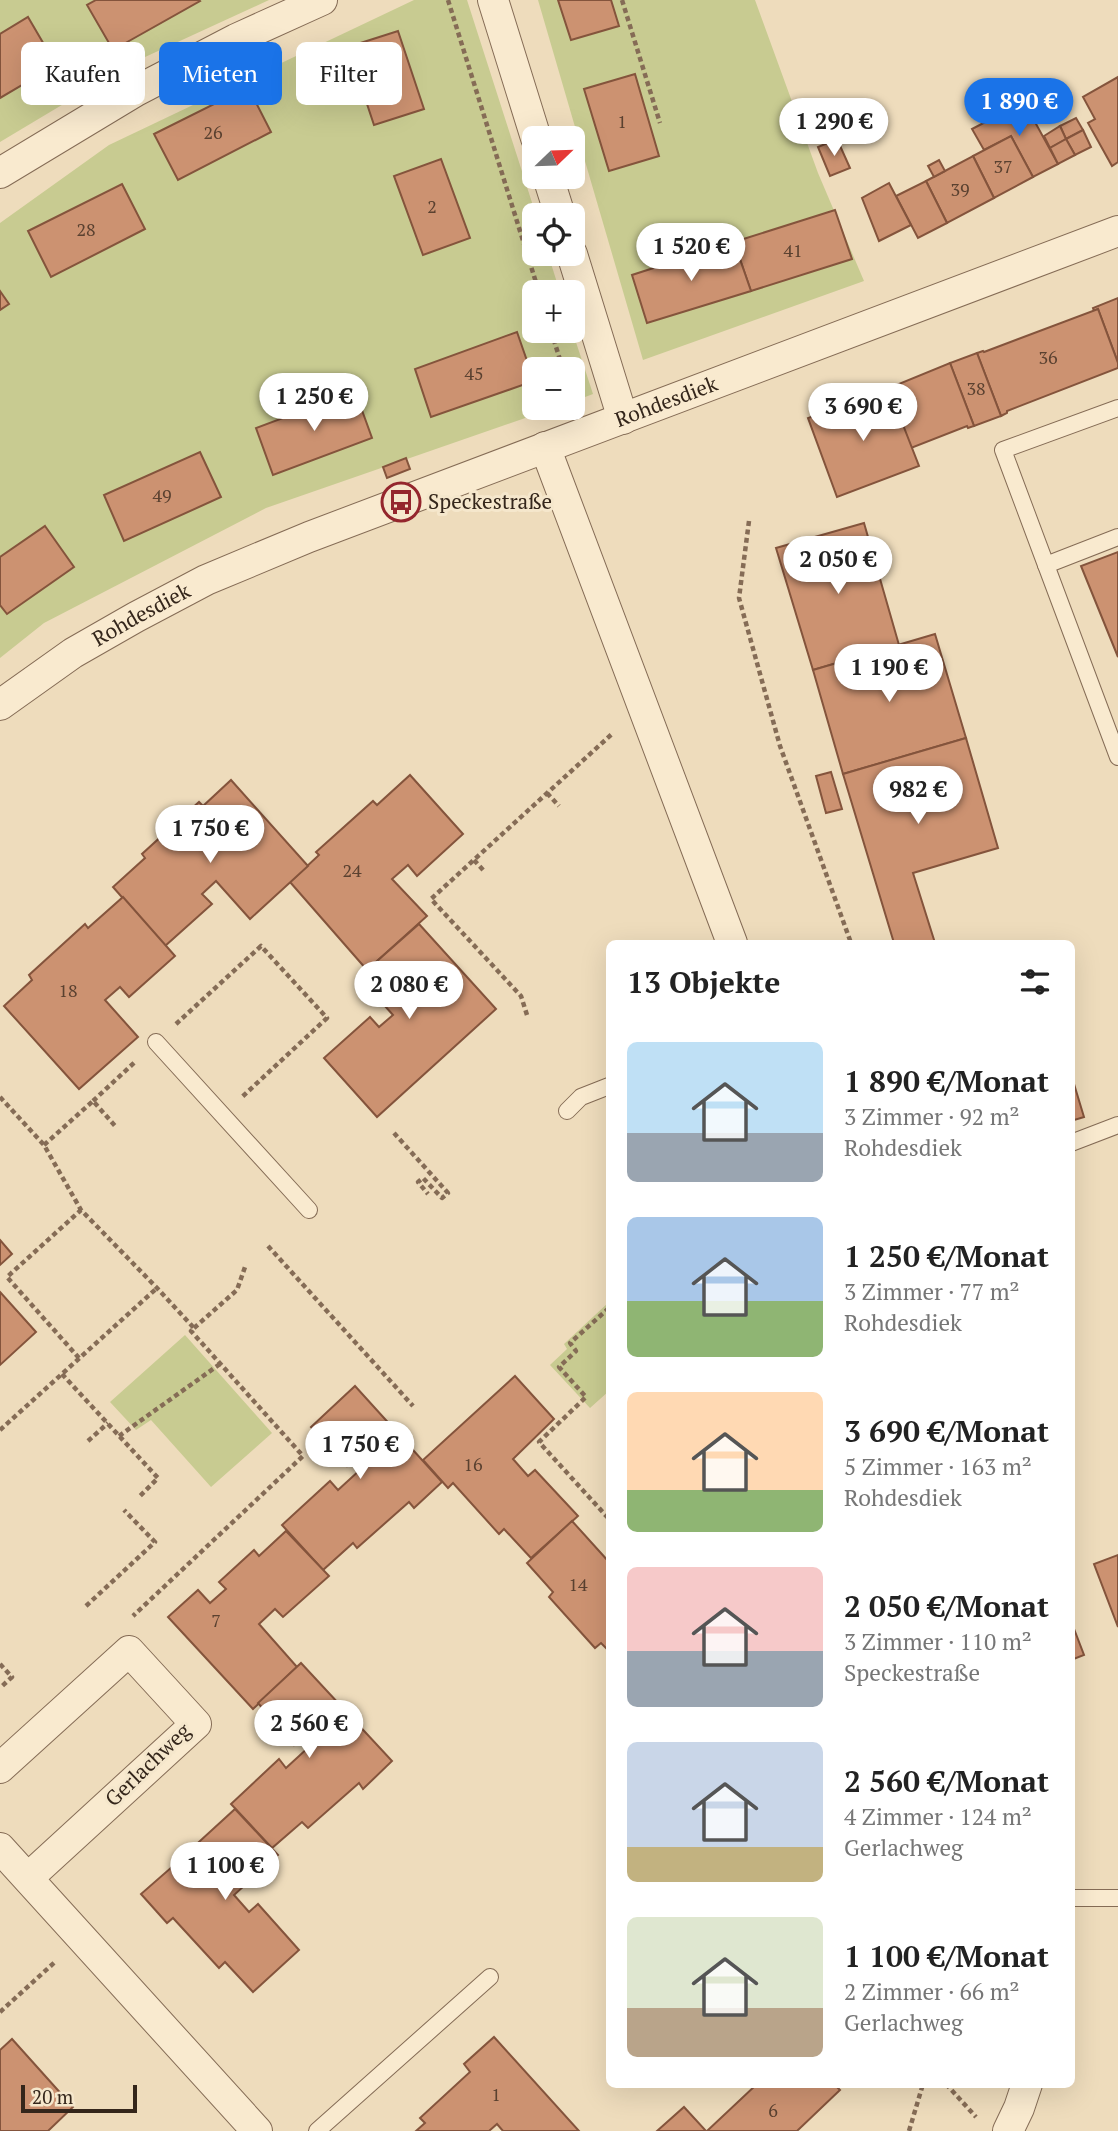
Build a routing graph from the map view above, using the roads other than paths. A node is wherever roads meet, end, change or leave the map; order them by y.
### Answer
1 (322, 0) edge
2 (493, 0) edge
3 (532, 126) edge
4 (0, 173) edge
5 (1118, 231) edge
6 (576, 266) edge
7 (1118, 408) edge
8 (623, 419) junction
9 (545, 447) junction
10 (1118, 537) edge
11 (1045, 565) junction
12 (0, 705) edge
13 (1118, 757) edge
14 (731, 940) edge
15 (156, 1042) road end
16 (606, 1087) edge
17 (567, 1111) dead end
18 (1118, 1125) edge
19 (1075, 1141) edge
20 (309, 1210) dead end
21 (0, 1768) edge
22 (0, 1848) edge
23 (28, 1878) junction
24 (1075, 1898) edge
25 (1118, 1898) edge
26 (490, 1977) dead end
27 (1026, 2088) edge
28 (995, 2128) edge
29 (257, 2131) edge
30 (317, 2131) edge

1 - 4 street
2 - 3 street
5 - 8 street, Rohdesdiek
6 - 8 street
7 - 11 lane
8 - 9 street, Rohdesdiek
9 - 12 street, Rohdesdiek
9 - 14 street
10 - 11 lane
11 - 13 lane
15 - 20 lane
16 - 17 lane
18 - 19 lane
21 - 23 street, Gerlachweg
22 - 23 street
23 - 29 street
24 - 25 lane
26 - 30 lane
27 - 28 street

